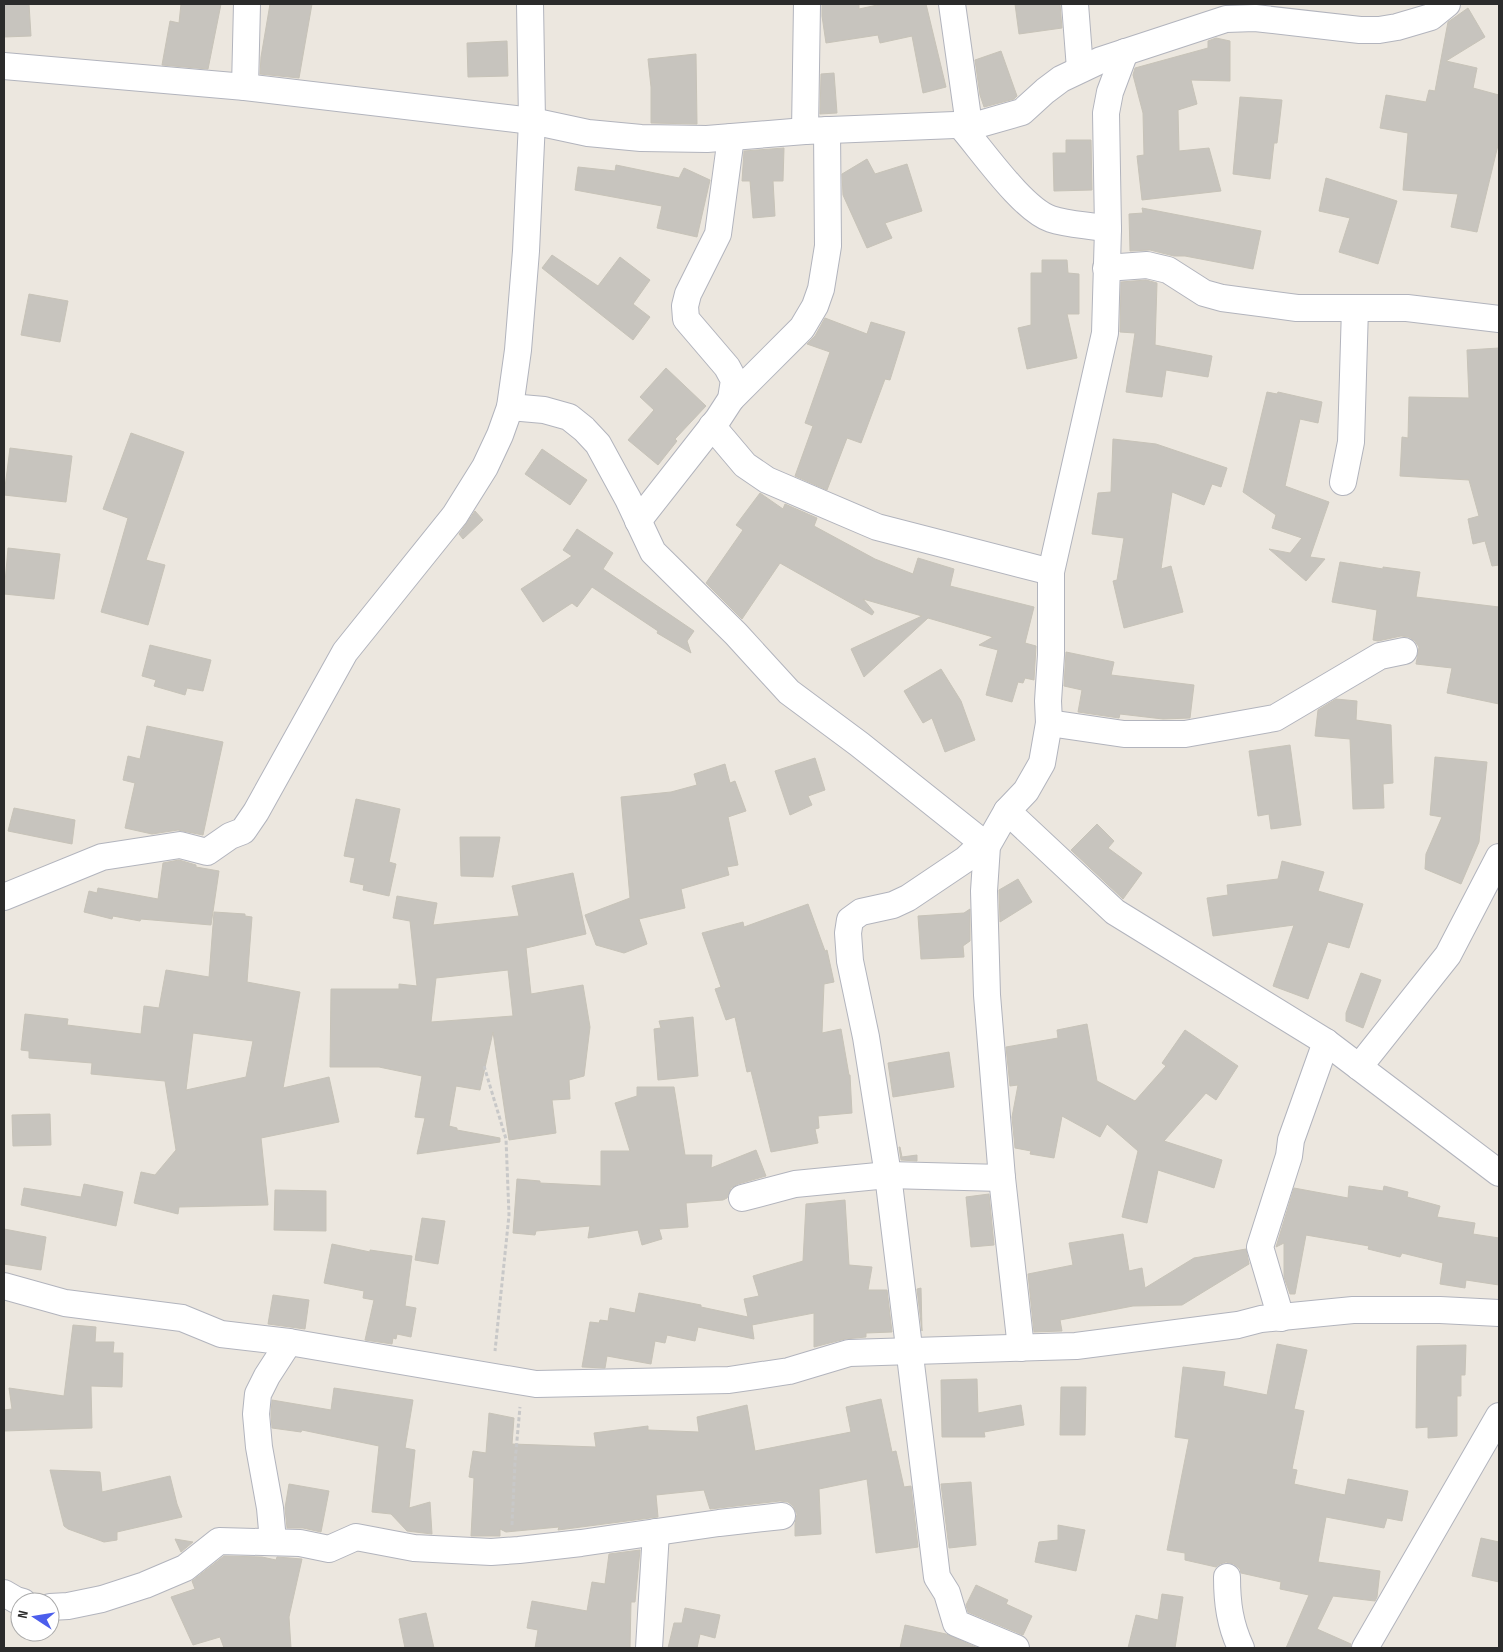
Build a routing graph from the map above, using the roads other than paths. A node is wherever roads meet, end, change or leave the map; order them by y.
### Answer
1 (248, 4) edge
2 (530, 4) edge
3 (807, 4) edge
4 (952, 4) edge
5 (1075, 4) edge
6 (1447, 4) edge
7 (1125, 52) junction
8 (4, 66) edge
9 (1080, 69) junction
10 (245, 87) junction
11 (532, 122) junction
12 (965, 125) junction
13 (816, 130) junction
14 (731, 137) junction
15 (1108, 229) junction
16 (1106, 268) junction
17 (1355, 308) junction
18 (1499, 319) edge
19 (730, 399) junction
20 (510, 406) junction
21 (712, 426) junction
22 (1343, 482) dead end
23 (638, 522) junction
24 (1051, 572) junction
25 (1404, 651) dead end
26 (1049, 723) junction
27 (1007, 812) junction
28 (985, 845) junction
29 (1499, 857) edge
30 (4, 897) edge
31 (1326, 1042) junction
32 (1359, 1067) junction
33 (1499, 1173) edge
34 (888, 1174) junction
35 (1002, 1178) junction
36 (742, 1198) dead end
37 (4, 1289) edge
38 (1499, 1313) edge
39 (1281, 1318) junction
40 (289, 1342) junction
41 (1021, 1348) junction
42 (911, 1352) junction
43 (1498, 1421) edge
44 (782, 1516) dead end
45 (656, 1532) junction
46 (273, 1542) junction
47 (1226, 1578) dead end
48 (60, 1606) edge
49 (649, 1648) edge
50 (1016, 1648) edge
51 (1241, 1648) edge
52 (1366, 1648) edge

1 - 10 street
2 - 11 street
3 - 13 street
4 - 12 street
5 - 9 street
6 - 7 street
7 - 9 street
7 - 15 street
8 - 10 street
9 - 12 street
10 - 11 street
11 - 14 street
11 - 20 street
12 - 13 street
12 - 15 street
13 - 14 street
13 - 19 street
14 - 19 street
15 - 16 street
16 - 17 street
16 - 24 street
17 - 18 street
17 - 22 street
19 - 21 street
20 - 23 street
20 - 30 street
21 - 23 street
21 - 24 street
23 - 28 street
24 - 26 street
25 - 26 street
26 - 27 street
27 - 28 street
27 - 31 street
28 - 34 street
28 - 35 street
29 - 32 street
31 - 32 street
31 - 39 street
32 - 33 street
34 - 35 street
34 - 36 street
34 - 42 street
35 - 41 street
37 - 40 street
38 - 39 street
39 - 41 street
40 - 42 street
40 - 46 street
41 - 42 street
42 - 50 street
43 - 52 street
44 - 45 street
45 - 46 street
45 - 49 street
46 - 48 street
47 - 51 street

